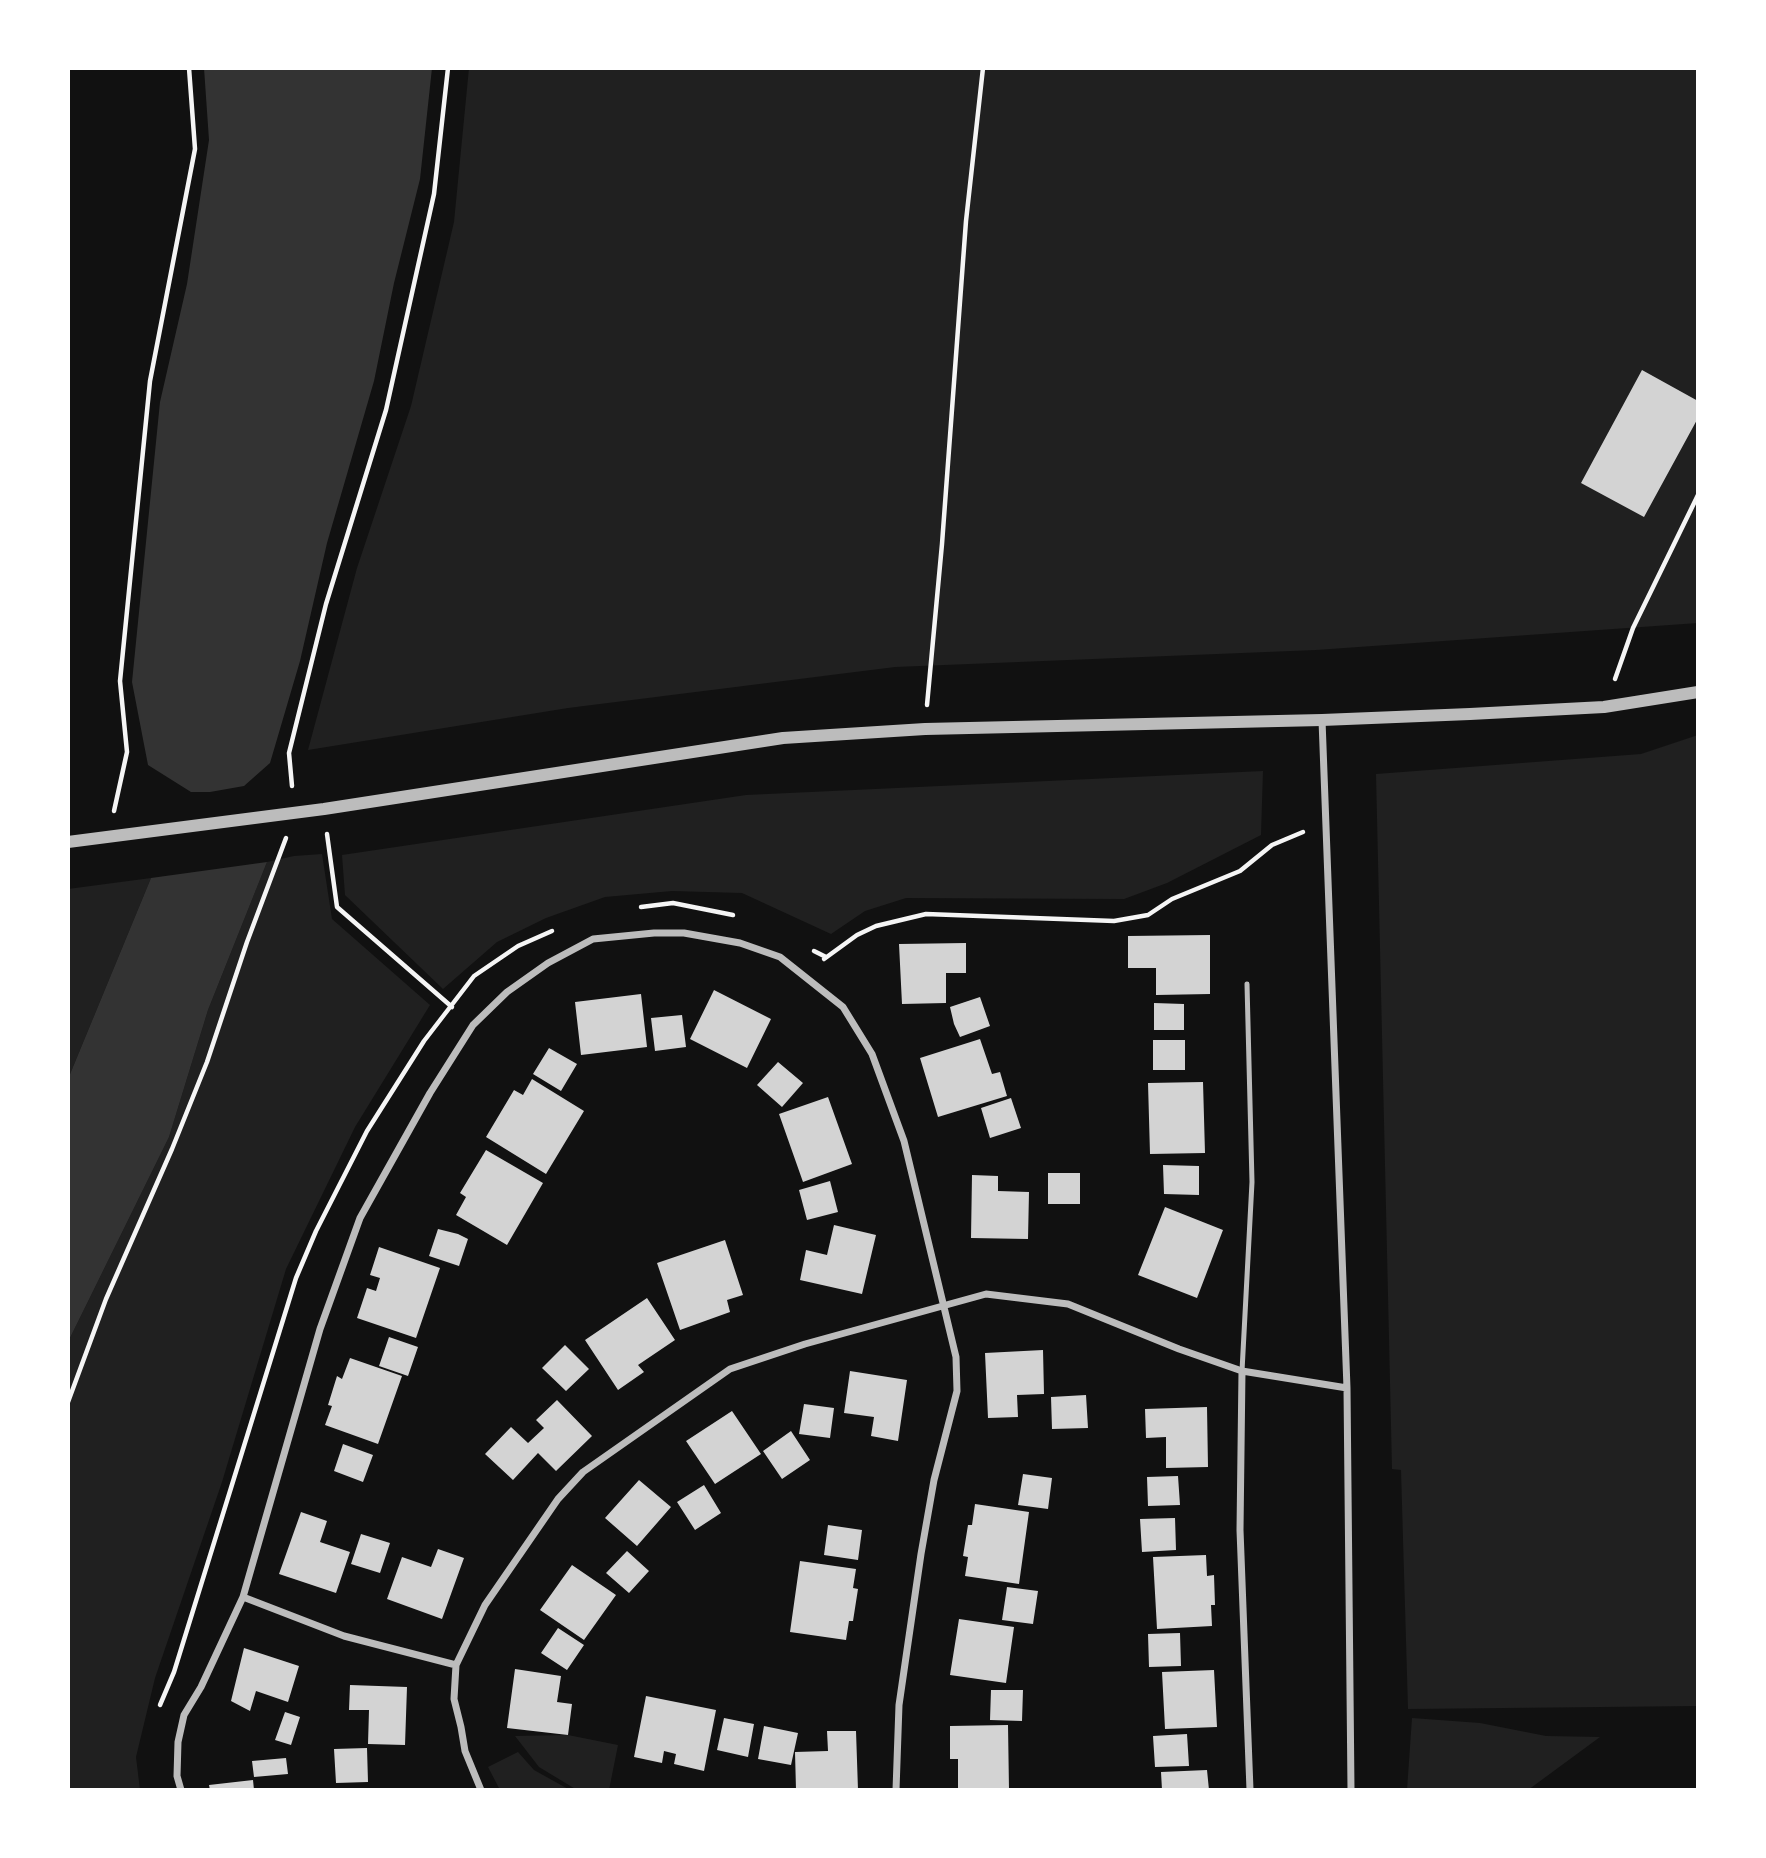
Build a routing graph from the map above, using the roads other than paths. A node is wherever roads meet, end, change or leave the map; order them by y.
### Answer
1 (1698, 692) edge
2 (1322, 720) junction
3 (68, 842) edge
4 (1247, 984) dead end
5 (944, 1306) junction
6 (1242, 1371) junction
7 (1347, 1388) junction
8 (243, 1597) junction
9 (456, 1665) junction
10 (181, 1790) edge
11 (481, 1790) edge
12 (897, 1790) edge
13 (1250, 1790) edge
14 (1350, 1790) edge

1 - 2 street
2 - 3 street
2 - 7 street
4 - 6 lane
5 - 6 street
5 - 8 street
5 - 9 street
5 - 12 street
6 - 7 street
6 - 13 street
7 - 14 street
8 - 9 street
8 - 10 street
9 - 11 street

